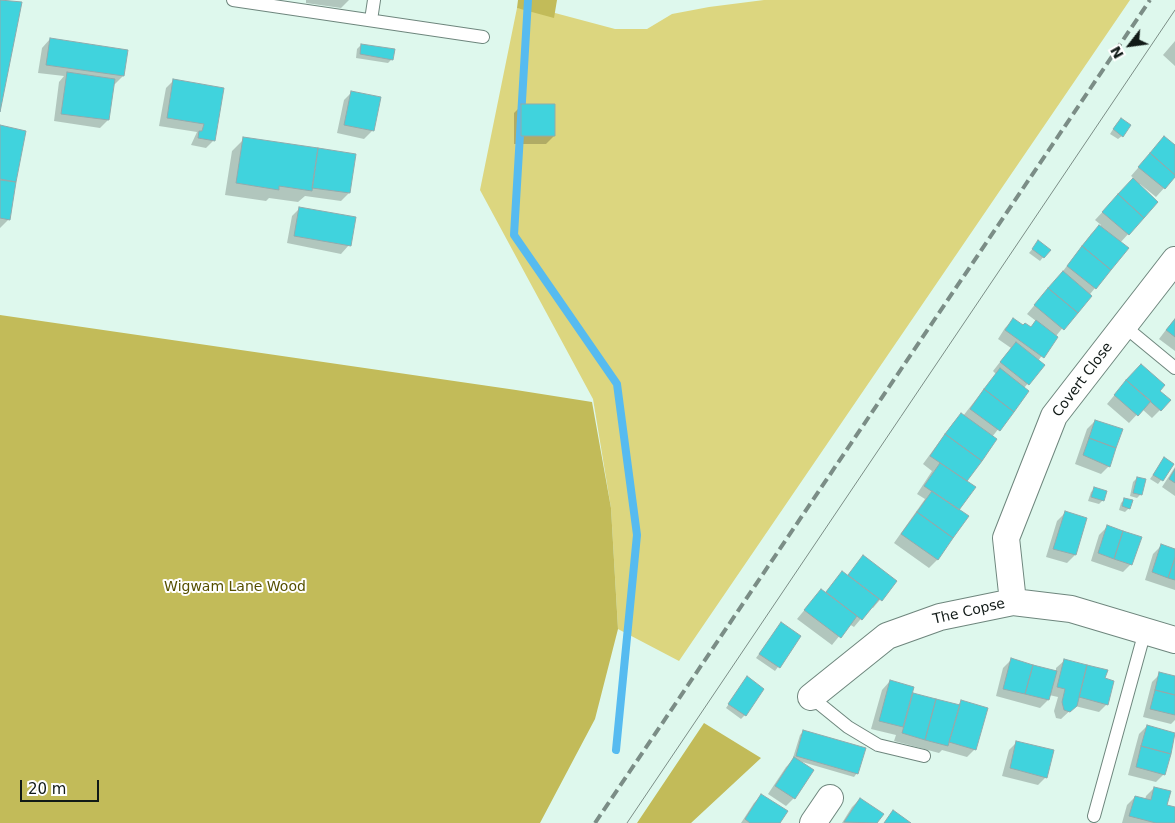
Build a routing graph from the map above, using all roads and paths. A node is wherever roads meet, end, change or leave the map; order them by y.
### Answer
1 (233, 0) edge
2 (374, 0) edge
3 (371, 20) junction
4 (483, 36) dead end
5 (1175, 260) edge
6 (1124, 326) junction
7 (1175, 368) edge
8 (1013, 602) junction
9 (1145, 631) junction
10 (1175, 640) edge
11 (811, 698) joint
12 (924, 756) dead end
13 (830, 798) dead end
14 (1094, 816) dead end
15 (813, 823) edge

1 - 3 lane
2 - 3 lane
3 - 4 lane
5 - 6 street, Covert Close
6 - 7 lane
6 - 8 street, Covert Close
8 - 9 street, The Copse
8 - 11 street, The Copse
9 - 10 street, The Copse
9 - 14 lane
11 - 12 lane
13 - 15 street

